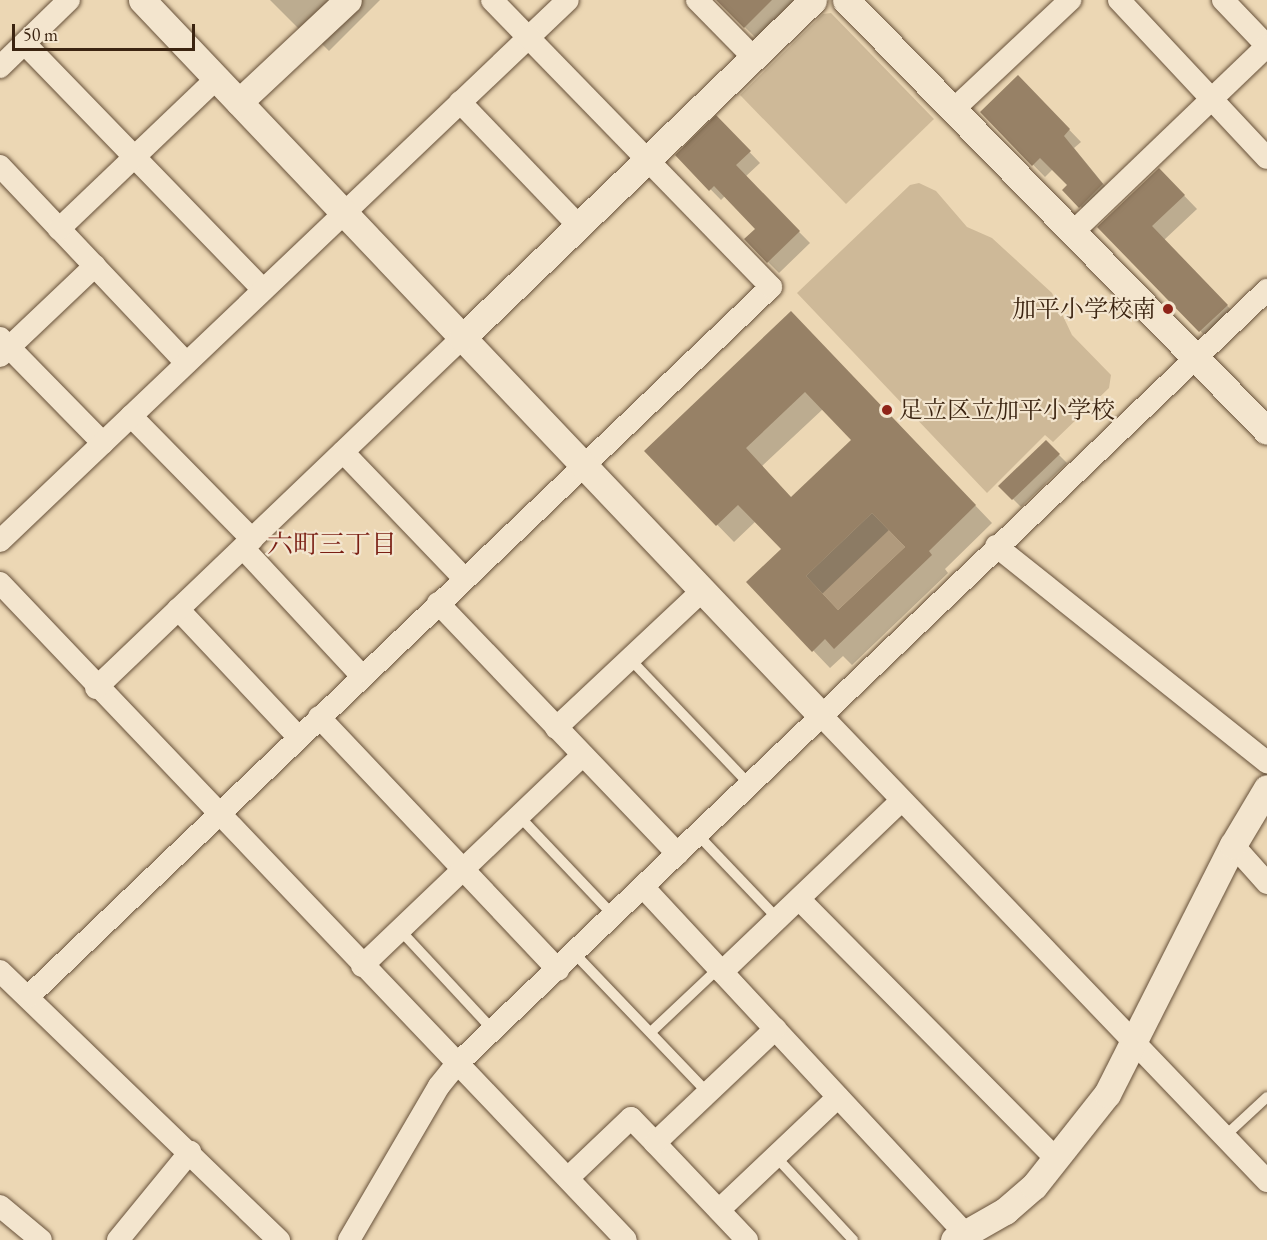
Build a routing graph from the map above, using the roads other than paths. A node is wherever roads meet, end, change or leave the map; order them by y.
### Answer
1 (69, 0) edge
2 (142, 0) edge
3 (348, 0) edge
4 (492, 0) edge
5 (568, 0) edge
6 (698, 0) edge
7 (813, 0) edge
8 (846, 0) edge
9 (1070, 0) edge
10 (1119, 0) edge
11 (1223, 0) edge
12 (528, 38) junction
13 (25, 44) junction
14 (1267, 46) edge
15 (753, 57) junction
16 (0, 67) edge
17 (217, 78) junction
18 (1212, 99) junction
19 (239, 102) junction
20 (460, 102) junction
21 (953, 110) junction
22 (136, 156) junction
23 (1267, 158) edge
24 (648, 160) junction
25 (0, 166) edge
26 (344, 212) junction
27 (579, 225) junction
28 (59, 229) junction
29 (1072, 233) junction
30 (95, 266) junction
31 (263, 290) junction
32 (1267, 291) edge
33 (462, 338) junction
34 (3, 347) edge
35 (1195, 359) junction
36 (186, 363) junction
37 (131, 416) junction
38 (1267, 431) edge
39 (103, 443) junction
40 (343, 452) junction
41 (583, 465) junction
42 (0, 542) edge
43 (247, 544) junction
44 (996, 546) junction
45 (464, 578) junction
46 (0, 583) edge
47 (703, 590) junction
48 (438, 603) junction
49 (178, 609) junction
50 (630, 659) junction
51 (362, 676) junction
52 (96, 688) junction
53 (819, 714) junction
54 (319, 717) junction
55 (556, 728) junction
56 (297, 737) junction
57 (582, 756) junction
58 (1267, 762) edge
59 (750, 785) junction
60 (1267, 788) edge
61 (901, 801) junction
62 (217, 814) junction
63 (519, 816) junction
64 (698, 835) junction
65 (1233, 845) junction
66 (678, 854) junction
67 (463, 869) junction
68 (1267, 883) edge
69 (644, 888) junction
70 (799, 899) junction
71 (614, 916) junction
72 (778, 919) junction
73 (400, 930) junction
74 (575, 954) junction
75 (362, 966) junction
76 (558, 970) junction
77 (720, 970) junction
78 (0, 971) edge
79 (29, 996) junction
80 (775, 1029) junction
81 (494, 1030) junction
82 (651, 1032) junction
83 (1136, 1041) junction
84 (456, 1065) junction
85 (708, 1093) junction
86 (838, 1097) junction
87 (1267, 1097) edge
88 (1225, 1136) junction
89 (655, 1143) junction
90 (190, 1152) junction
91 (776, 1157) junction
92 (1057, 1160) junction
93 (568, 1178) junction
94 (1267, 1181) edge
95 (0, 1206) edge
96 (719, 1210) junction
97 (960, 1237) edge
98 (41, 1240) edge
99 (118, 1240) edge
100 (279, 1240) edge
101 (349, 1240) edge
102 (626, 1240) edge
103 (747, 1240) edge
104 (853, 1240) edge

1 - 13 street
2 - 17 street
3 - 19 street
4 - 12 street
5 - 12 street
6 - 15 street
7 - 15 street
8 - 21 street
9 - 21 street
10 - 18 street
11 - 14 street
12 - 20 street
12 - 24 street
13 - 16 street
13 - 22 street
14 - 18 street
15 - 24 street
17 - 19 street
17 - 22 street
18 - 23 street
18 - 29 street
19 - 26 street
20 - 26 street
20 - 27 street
21 - 29 street
22 - 28 street
22 - 31 street
24 - 27 street
24 - 41 street
25 - 28 street
26 - 31 street
26 - 33 street
27 - 33 street
28 - 30 street
29 - 35 street
30 - 34 street
30 - 36 street
31 - 36 street
32 - 35 street
33 - 40 street
33 - 41 street
34 - 39 street
35 - 38 street
35 - 44 street
36 - 37 street
37 - 39 street
37 - 43 street
39 - 42 street
40 - 43 street
40 - 45 street
41 - 45 street
41 - 47 street
43 - 49 street
43 - 51 street
44 - 53 street
44 - 58 street
45 - 48 street
46 - 52 street
47 - 50 street
47 - 53 street
48 - 51 street
48 - 55 street
49 - 52 street
49 - 56 street
50 - 55 street
50 - 59 lane
51 - 54 street
52 - 62 street
53 - 59 street
53 - 61 street
54 - 56 street
54 - 67 street
55 - 57 street
56 - 62 street
57 - 63 street
57 - 66 street
59 - 64 street
60 - 65 street
61 - 70 street
61 - 83 street
62 - 75 street
62 - 79 street
63 - 67 street
63 - 71 lane
64 - 66 street
64 - 72 lane
65 - 68 street
65 - 83 street
66 - 69 street
67 - 73 street
67 - 76 street
69 - 71 street
69 - 77 street
70 - 72 street
70 - 92 street
71 - 74 street
72 - 77 street
73 - 75 street
73 - 81 lane
74 - 76 street
74 - 82 lane
75 - 84 street
76 - 81 street
77 - 80 street
77 - 82 lane
78 - 79 street
79 - 90 street
80 - 85 street
80 - 86 street
81 - 84 street
82 - 85 lane
83 - 88 street
83 - 92 street
84 - 93 street
84 - 101 street
85 - 89 street
86 - 91 street
86 - 97 street
87 - 88 lane
88 - 94 street
89 - 93 street
89 - 96 street
90 - 99 street
90 - 100 street
91 - 96 street
91 - 104 lane
92 - 97 street
93 - 102 street
95 - 98 street
96 - 103 street

